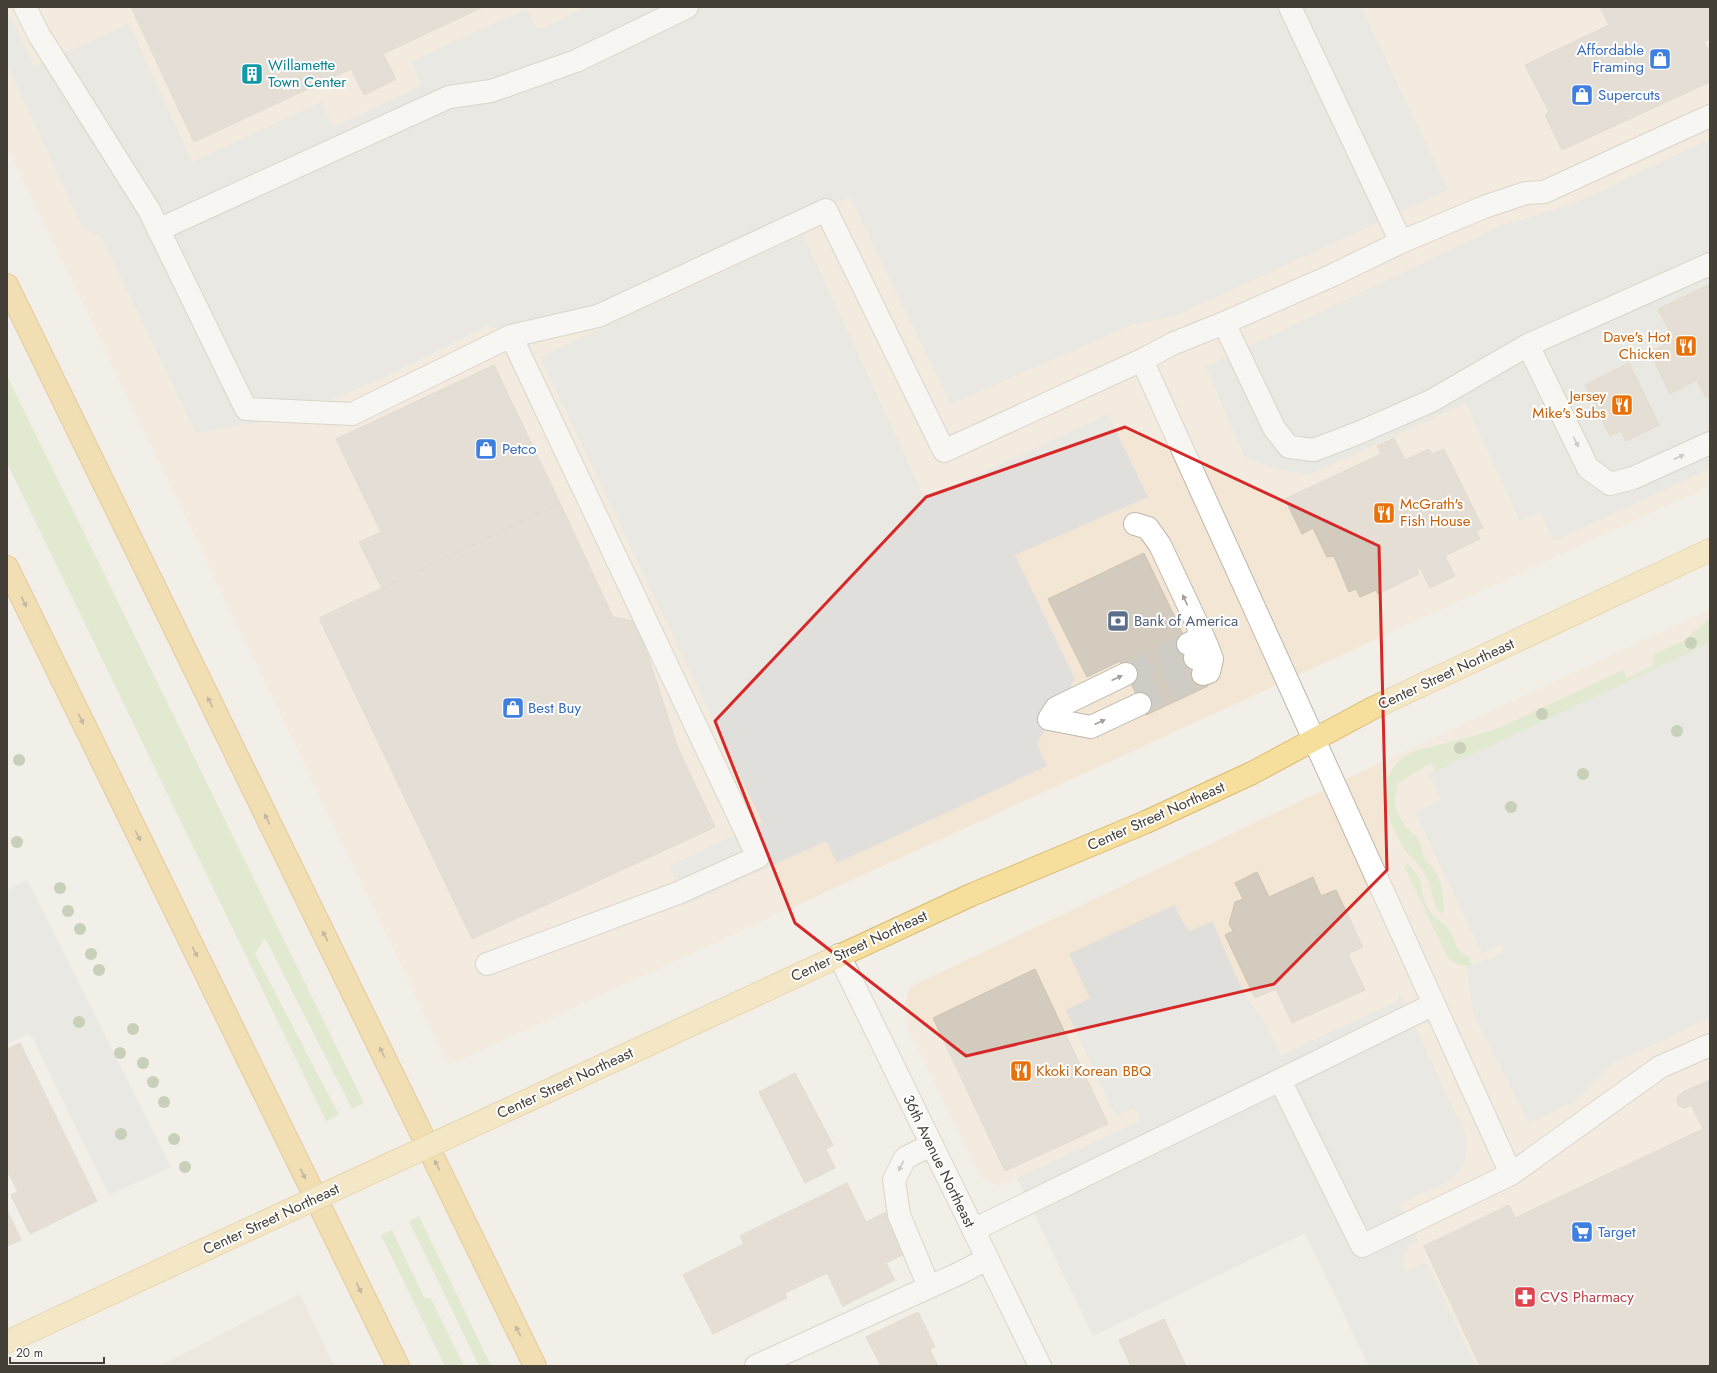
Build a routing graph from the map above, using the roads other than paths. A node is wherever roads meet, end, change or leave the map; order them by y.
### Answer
1 (25, 7) edge
2 (687, 7) edge
3 (1290, 7) edge
4 (1710, 116) edge
5 (158, 230) junction
6 (1401, 242) junction
7 (1710, 264) edge
8 (7, 285) edge
9 (1224, 323) junction
10 (511, 336) junction
11 (1528, 345) junction
12 (1142, 360) junction
13 (1710, 443) edge
14 (1135, 524) dead end
15 (1710, 550) edge
16 (7, 567) edge
17 (1199, 651) dead end
18 (1133, 688) tunnel mouth
19 (1049, 719) dead end
20 (1314, 740) junction
21 (838, 955) junction
22 (487, 964) dead end
23 (1434, 1004) junction
24 (1710, 1045) edge
25 (1280, 1080) junction
26 (931, 1145) junction
27 (1511, 1174) junction
28 (973, 1230) junction
29 (987, 1259) junction
30 (929, 1287) junction
31 (7, 1342) edge
32 (784, 1360) edge
33 (398, 1366) edge
34 (535, 1366) edge
35 (756, 1366) edge
36 (1040, 1366) edge

1 - 5 street
2 - 5 street
3 - 6 street
4 - 6 street
5 - 10 street
6 - 9 street
7 - 11 street
34 -> 8 highway
9 - 11 street
9 - 12 street
10 - 12 street
10 - 22 street
11 -> 13 street
12 - 20 street
17 -> 14 street
15 - 20 main road, Center Street Northeast
16 -> 33 highway
19 -> 18 street
20 - 21 main road, Center Street Northeast
20 - 23 street
21 - 26 street, 36th Avenue Northeast
21 - 31 main road, Center Street Northeast, bridge
23 - 25 street
23 - 27 street
24 - 27 street
25 - 27 street
25 - 28 street
26 - 28 street, 36th Avenue Northeast
26 -> 30 street
28 - 29 street, 36th Avenue Northeast
29 - 30 street
29 - 36 street, 36th Avenue Northeast
30 - 32 street
32 - 35 street

